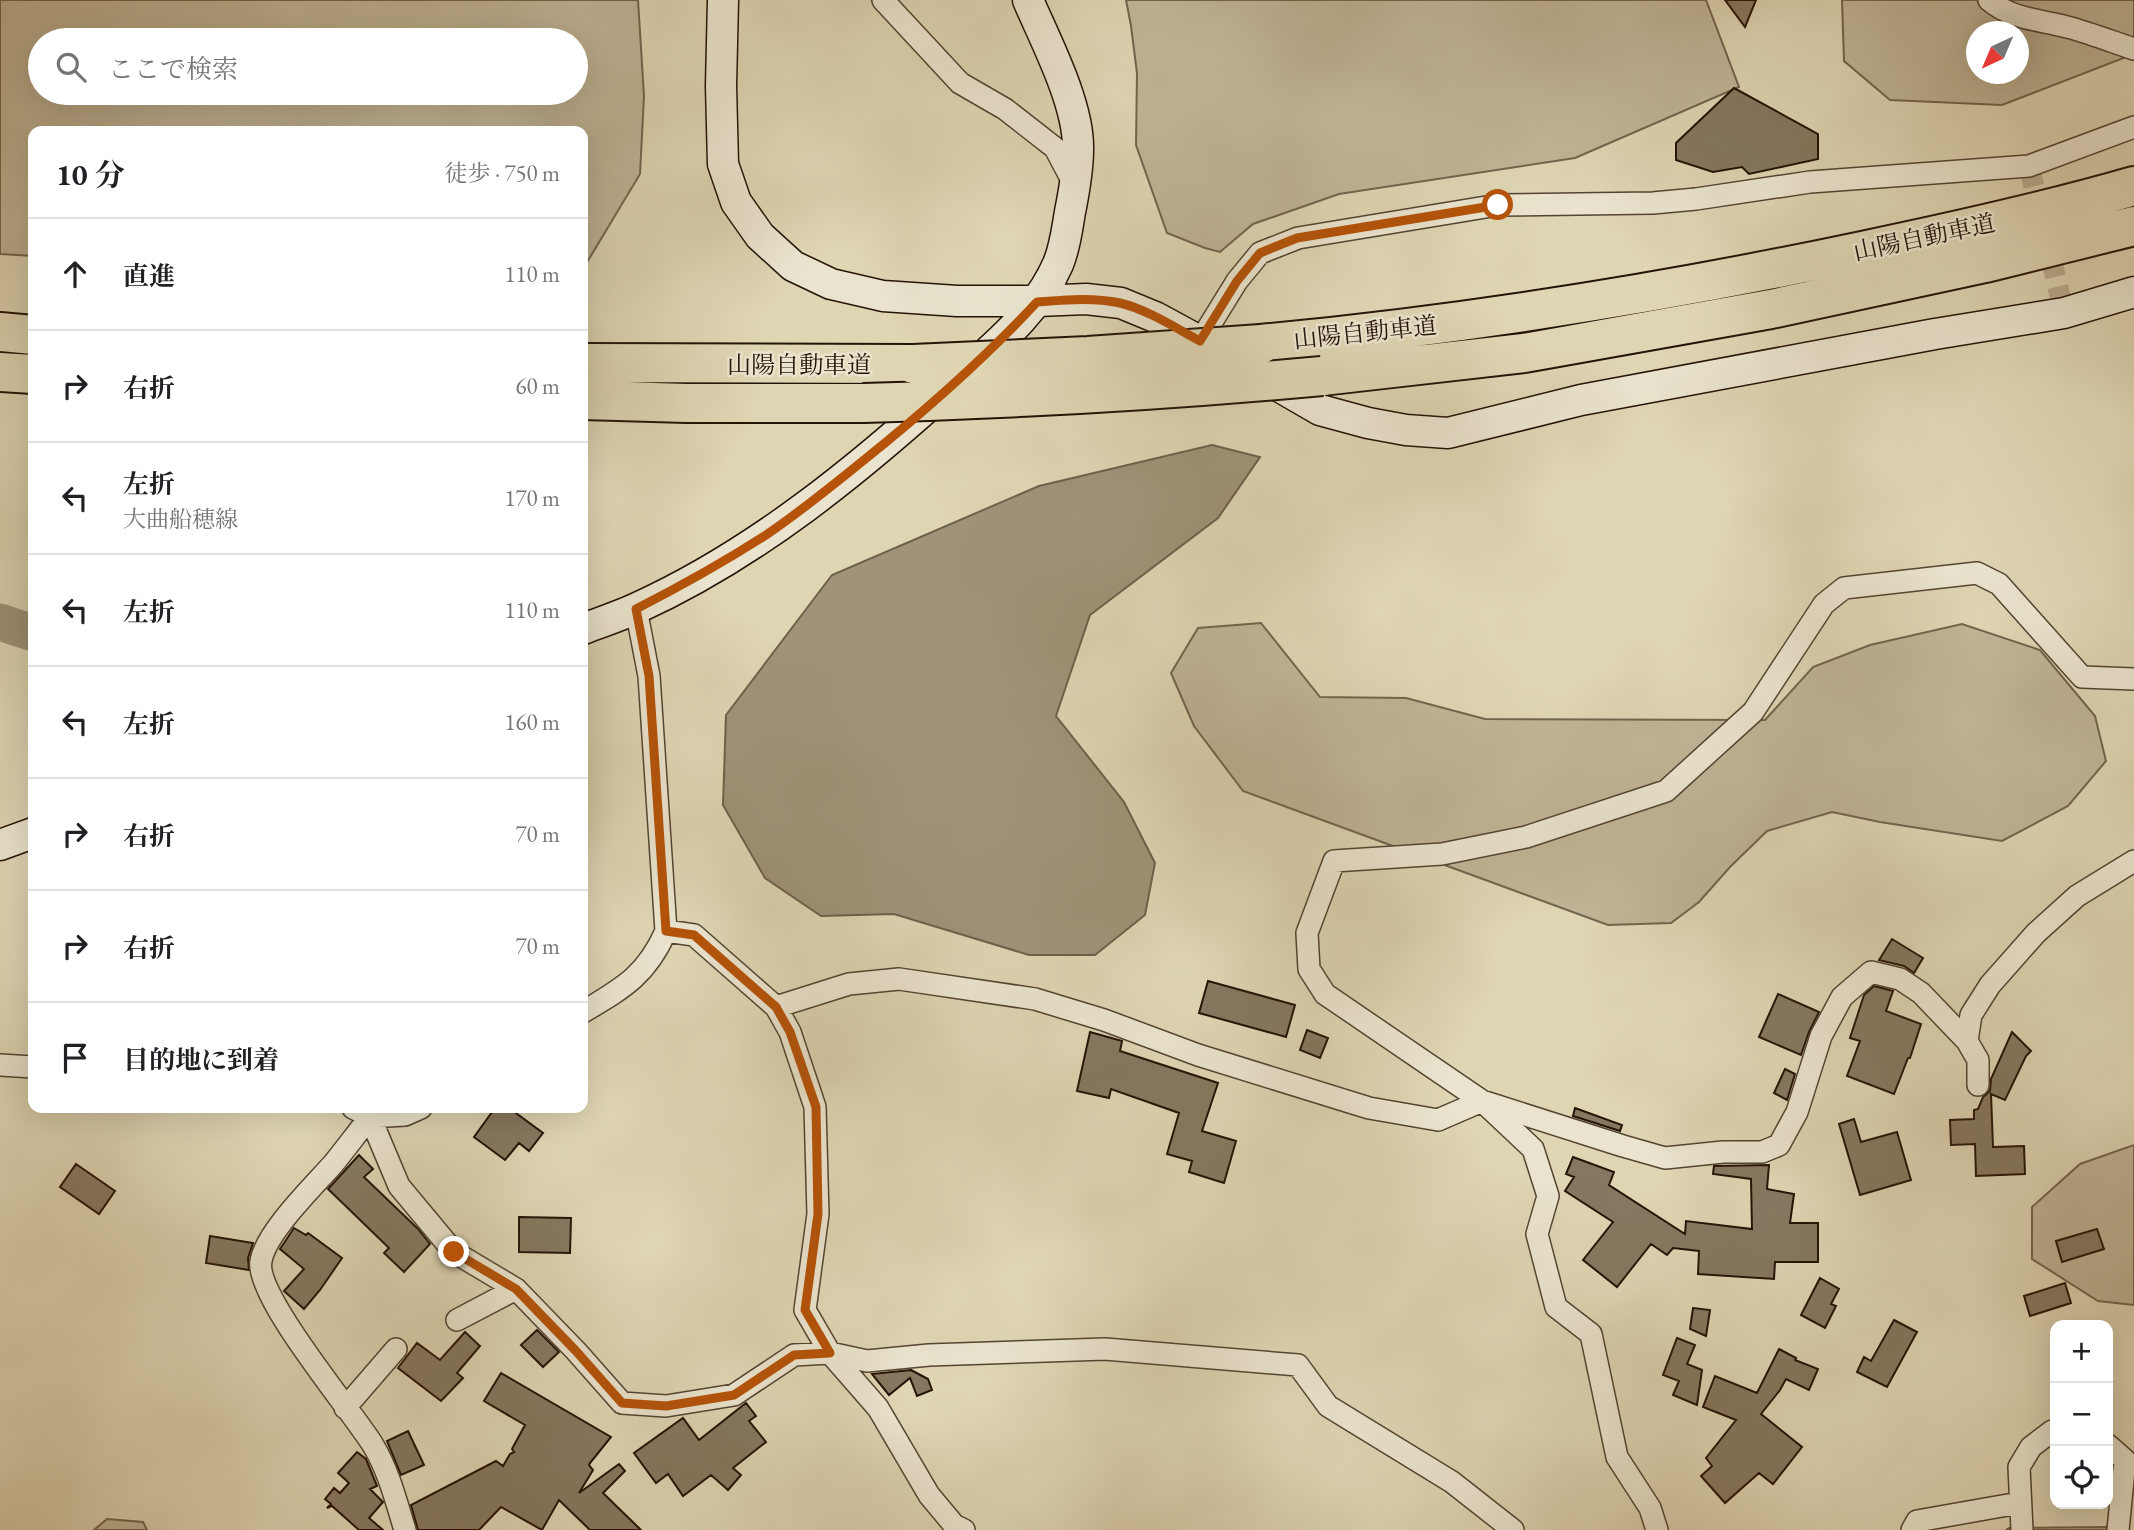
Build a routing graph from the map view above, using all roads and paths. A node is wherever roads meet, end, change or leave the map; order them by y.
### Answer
1 (723, 0) edge
2 (883, 0) edge
3 (1028, 0) edge
4 (1989, 0) edge
5 (2134, 49) edge
6 (2134, 127) edge
7 (1075, 186) junction
8 (2134, 186) edge
9 (2134, 226) edge
10 (2134, 292) edge
11 (1037, 302) junction
12 (0, 332) edge
13 (28, 335) edge
14 (1200, 341) junction
15 (588, 363) edge
16 (0, 372) edge
17 (28, 374) edge
18 (588, 400) edge
19 (636, 609) junction
20 (588, 627) edge
21 (2134, 679) edge
22 (28, 834) edge
23 (0, 845) edge
24 (2134, 861) edge
25 (666, 931) junction
26 (776, 1007) junction
27 (588, 1009) edge
28 (1967, 1041) junction
29 (0, 1065) edge
30 (28, 1067) edge
31 (1978, 1086) dead end
32 (1482, 1101) junction
33 (361, 1113) edge
34 (362, 1113) edge
35 (376, 1113) edge
36 (410, 1113) edge
37 (516, 1289) junction
38 (457, 1320) dead end
39 (396, 1349) dead end
40 (830, 1353) junction
41 (345, 1408) junction
42 (2050, 1433) edge
43 (2109, 1446) edge
44 (2019, 1503) junction
45 (405, 1530) edge
46 (964, 1530) edge
47 (1513, 1530) edge
48 (1657, 1530) edge
49 (1912, 1530) edge
50 (2022, 1530) edge
51 (2118, 1530) edge

1 - 11 street
2 - 7 street
3 - 7 street
4 - 5 street
6 - 14 street
7 - 11 street
8 - 15 highway, 山陽自動車道, bridge
9 - 18 highway, 山陽自動車道, bridge
10 - 14 street
11 - 14 street
11 - 19 street
12 - 13 highway
16 - 17 highway
19 - 20 street
19 - 25 street
21 - 32 street
22 - 23 street
24 - 28 street
25 - 26 street
25 - 27 street
26 - 32 street
26 - 40 street
28 - 31 street
28 - 32 street
29 - 30 street
32 - 48 street
33 - 41 street
34 - 37 street
35 - 36 street
37 - 38 street
37 - 40 street
39 - 41 street
40 - 46 street
40 - 47 street
41 - 45 street
42 - 44 street
43 - 51 street
44 - 49 street
44 - 50 street

